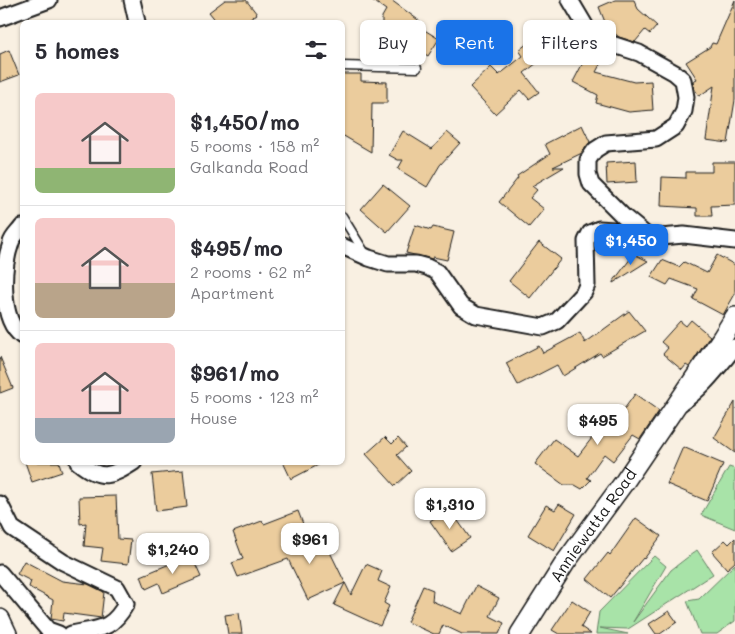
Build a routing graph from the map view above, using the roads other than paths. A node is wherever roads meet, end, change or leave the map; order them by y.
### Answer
1 (49, 0) edge
2 (132, 0) edge
3 (570, 0) edge
4 (0, 18) edge
5 (137, 20) edge
6 (345, 66) edge
7 (416, 68) dead end
8 (345, 221) edge
9 (20, 230) edge
10 (649, 238) junction
11 (735, 241) edge
12 (345, 247) edge
13 (369, 258) junction
14 (735, 317) edge
15 (20, 334) edge
16 (735, 347) edge
17 (674, 408) junction
18 (83, 465) edge
19 (130, 465) edge
20 (0, 504) edge
21 (0, 573) edge
22 (0, 619) edge
23 (7, 634) edge
24 (59, 634) edge
25 (71, 634) edge
26 (520, 634) edge

1 - 4 street
2 - 5 street
3 - 10 street
6 - 7 lane
8 - 13 lane
9 - 15 street
10 - 11 street
10 - 13 street
12 - 13 street
14 - 17 street, Anniewatta Road
16 - 17 street
17 - 26 street, Anniewatta Road
18 - 19 street
20 - 25 street
21 - 24 street
22 - 23 street

